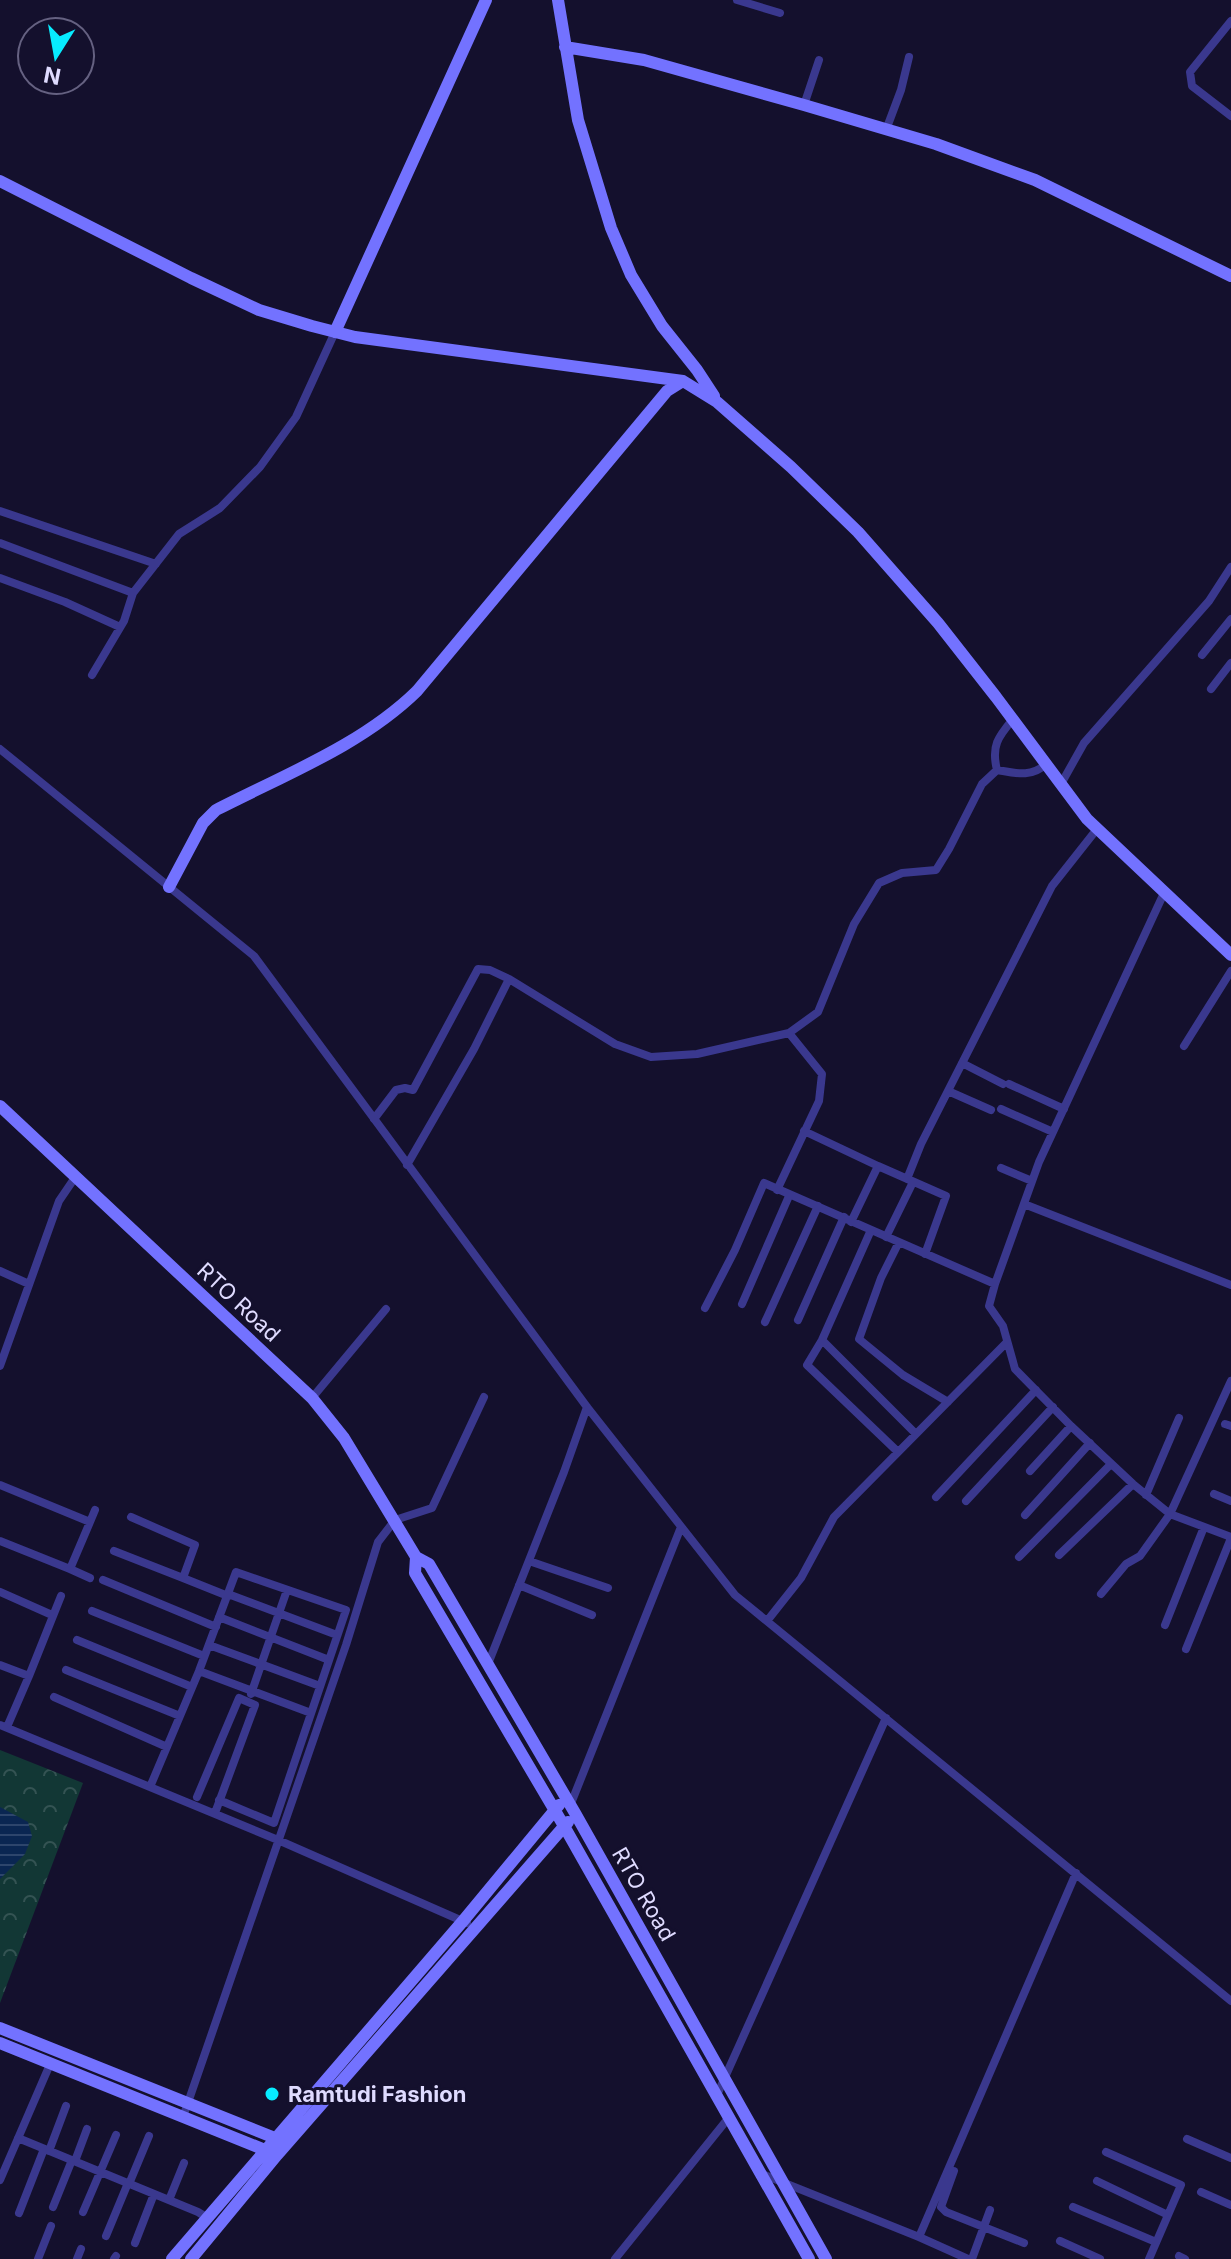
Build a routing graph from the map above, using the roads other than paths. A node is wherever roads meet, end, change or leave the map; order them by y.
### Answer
1 (486, 0) edge
2 (558, 0) edge
3 (737, 0) edge
4 (780, 13) dead end
5 (1231, 21) edge
6 (565, 47) junction
7 (909, 57) dead end
8 (819, 60) dead end
9 (804, 105) junction
10 (1231, 116) edge
11 (886, 130) junction
12 (0, 181) edge
13 (1231, 276) edge
14 (335, 332) junction
15 (683, 381) junction
16 (717, 402) junction
17 (0, 511) edge
18 (0, 543) edge
19 (156, 564) junction
20 (1231, 567) edge
21 (0, 578) edge
22 (1227, 582) edge
23 (133, 593) junction
24 (1231, 619) edge
25 (120, 627) junction
26 (1202, 655) dead end
27 (1231, 663) edge
28 (92, 675) dead end
29 (1211, 689) dead end
30 (1013, 719) junction
31 (0, 749) edge
32 (1046, 764) junction
33 (997, 770) junction
34 (1061, 784) junction
35 (1097, 829) junction
36 (169, 887) junction
37 (1164, 893) junction
38 (1231, 955) edge
39 (1231, 971) edge
40 (509, 979) junction
41 (789, 1033) junction
42 (1184, 1046) dead end
43 (962, 1063) junction
44 (948, 1091) junction
45 (0, 1106) edge
46 (1064, 1109) junction
47 (374, 1119) junction
48 (804, 1131) junction
49 (1053, 1132) junction
50 (407, 1165) junction
51 (878, 1166) junction
52 (1001, 1168) dead end
53 (76, 1176) junction
54 (910, 1180) junction
55 (1032, 1181) junction
56 (777, 1190) junction
57 (789, 1196) junction
58 (1024, 1204) junction
59 (818, 1206) junction
60 (848, 1219) junction
61 (871, 1230) junction
62 (886, 1237) junction
63 (899, 1242) junction
64 (925, 1254) junction
65 (0, 1271) edge
66 (29, 1284) junction
67 (995, 1284) junction
68 (1231, 1285) edge
69 (742, 1304) dead end
70 (705, 1308) dead end
71 (386, 1309) dead end
72 (798, 1320) dead end
73 (765, 1322) dead end
74 (822, 1340) junction
75 (1007, 1342) junction
76 (0, 1366) edge
77 (1231, 1381) edge
78 (1036, 1390) junction
79 (484, 1397) dead end
80 (312, 1398) junction
81 (948, 1402) junction
82 (587, 1407) junction
83 (1053, 1407) junction
84 (1179, 1418) dead end
85 (1071, 1426) junction
86 (916, 1434) junction
87 (1090, 1443) junction
88 (898, 1452) junction
89 (1111, 1464) junction
90 (1030, 1471) dead end
91 (1133, 1484) junction
92 (0, 1485) edge
93 (1214, 1494) dead end
94 (1146, 1495) junction
95 (936, 1497) dead end
96 (966, 1501) dead end
97 (1231, 1501) edge
98 (95, 1510) dead end
99 (1170, 1514) junction
100 (1025, 1515) dead end
101 (131, 1517) dead end
102 (395, 1520) junction
103 (90, 1522) junction
104 (681, 1527) junction
105 (1204, 1527) junction
106 (1231, 1537) edge
107 (0, 1541) edge
108 (114, 1551) dead end
109 (1059, 1555) dead end
110 (416, 1557) junction
111 (1019, 1557) dead end
112 (529, 1561) junction
113 (70, 1569) junction
114 (90, 1578) dead end
115 (183, 1578) junction
116 (103, 1580) dead end
117 (519, 1585) junction
118 (608, 1588) dead end
119 (287, 1590) junction
120 (0, 1592) edge
121 (1101, 1594) dead end
122 (228, 1595) junction
123 (61, 1596) dead end
124 (92, 1611) dead end
125 (279, 1613) junction
126 (52, 1615) junction
127 (592, 1615) dead end
128 (219, 1617) junction
129 (767, 1621) junction
130 (1165, 1625) dead end
131 (216, 1627) junction
132 (337, 1635) junction
133 (271, 1637) junction
134 (77, 1640) dead end
135 (209, 1645) junction
136 (1186, 1649) dead end
137 (204, 1656) junction
138 (329, 1660) junction
139 (262, 1664) junction
140 (0, 1665) edge
141 (487, 1665) junction
142 (66, 1670) dead end
143 (199, 1671) junction
144 (29, 1676) junction
145 (320, 1686) junction
146 (192, 1687) junction
147 (252, 1691) junction
148 (54, 1697) dead end
149 (249, 1702) junction
150 (311, 1713) junction
151 (180, 1716) junction
152 (886, 1718) junction
153 (3, 1726) edge
154 (524, 1727) junction
155 (510, 1733) junction
156 (167, 1747) junction
157 (150, 1787) junction
158 (197, 1797) dead end
159 (219, 1800) junction
160 (570, 1805) junction
161 (555, 1811) junction
162 (215, 1813) junction
163 (564, 1826) junction
164 (278, 1840) junction
165 (1076, 1873) junction
166 (469, 1924) junction
167 (1231, 2001) edge
168 (0, 2028) edge
169 (0, 2043) edge
170 (51, 2062) junction
171 (726, 2077) junction
172 (717, 2095) junction
173 (188, 2103) junction
174 (740, 2104) junction
175 (66, 2106) dead end
176 (183, 2117) junction
177 (729, 2117) junction
178 (87, 2129) dead end
179 (116, 2135) dead end
180 (149, 2136) dead end
181 (18, 2138) junction
182 (1187, 2139) dead end
183 (281, 2140) junction
184 (46, 2150) junction
185 (1106, 2152) dead end
186 (270, 2153) junction
187 (1231, 2158) edge
188 (73, 2161) junction
189 (184, 2163) dead end
190 (954, 2171) dead end
191 (101, 2172) junction
192 (759, 2173) junction
193 (0, 2180) edge
194 (1097, 2181) dead end
195 (128, 2183) junction
196 (783, 2183) junction
197 (1201, 2192) dead end
198 (154, 2194) junction
199 (169, 2200) junction
200 (1231, 2205) edge
201 (53, 2207) dead end
202 (1073, 2207) dead end
203 (990, 2210) dead end
204 (83, 2212) dead end
205 (19, 2213) dead end
206 (1168, 2215) junction
207 (206, 2217) junction
208 (51, 2226) dead end
209 (984, 2226) junction
210 (106, 2236) dead end
211 (919, 2237) junction
212 (1060, 2241) dead end
213 (1156, 2242) junction
214 (135, 2243) dead end
215 (1024, 2243) dead end
216 (81, 2249) dead end
217 (38, 2259) edge
218 (77, 2259) edge
219 (172, 2259) edge
220 (191, 2259) edge
221 (615, 2259) edge
222 (809, 2259) edge
223 (826, 2259) edge
224 (970, 2259) edge
225 (1100, 2259) edge
226 (1149, 2259) edge

1 - 14 street
2 - 6 street
3 - 4 street
5 - 10 street
6 - 9 street
6 - 16 street
7 - 11 street
8 - 9 street
9 - 11 street
11 - 13 street
12 - 14 street
14 - 15 street
14 - 19 street
15 - 16 street
15 - 36 street
16 - 30 street
17 - 19 street
18 - 23 street
19 - 23 street
20 - 22 street
21 - 25 street
22 - 34 street
23 - 25 street
24 - 26 street
25 - 28 street
27 - 29 street
30 - 32 street
30 - 33 street
31 - 36 street
32 - 33 street
32 - 34 street
33 - 41 street
34 - 35 street
35 - 37 street
35 - 43 street
36 - 47 street
37 - 38 street
37 - 46 street
39 - 42 street
40 - 41 street
40 - 47 street
40 - 50 street
41 - 48 street
43 - 44 street
43 - 46 street
44 - 49 street
44 - 54 street
45 - 53 street, RTO Road
46 - 49 street
47 - 50 street
48 - 51 street
48 - 56 street
49 - 55 street
50 - 82 street
51 - 54 street
51 - 60 street
52 - 55 street
53 - 66 street
53 - 80 street, RTO Road
54 - 62 street
54 - 64 street
55 - 58 street
56 - 57 street
56 - 70 street
57 - 59 street
57 - 69 street
58 - 67 street
58 - 68 street
59 - 60 street
59 - 73 street
60 - 61 street
60 - 72 street
61 - 62 street
61 - 74 street
62 - 63 street
63 - 64 street
63 - 81 street
64 - 67 street
65 - 66 street
66 - 76 street
67 - 75 street
71 - 80 street
74 - 86 street
74 - 88 street
75 - 78 street
75 - 81 street
77 - 99 street
78 - 83 street
78 - 95 street
79 - 102 street
80 - 102 street, RTO Road
81 - 86 street
82 - 104 street
82 - 112 street
83 - 85 street
83 - 96 street
84 - 94 street
85 - 87 street
85 - 90 street
86 - 88 street
87 - 89 street
87 - 100 street
88 - 129 street
89 - 91 street
89 - 111 street
91 - 94 street
91 - 109 street
92 - 103 street
93 - 97 street
94 - 99 street
98 - 103 street
99 - 105 street
99 - 121 street
101 - 115 street
102 - 110 street, RTO Road
102 - 164 street
103 - 113 street
104 - 129 street
104 - 160 street
105 - 106 street
105 - 130 street
106 - 136 street
107 - 113 street
108 - 115 street
110 - 141 street, RTO Road
110 - 155 street, RTO Road
112 - 117 street
112 - 118 street
113 - 114 street
115 - 122 street
116 - 131 street
117 - 127 street
117 - 141 street
119 - 122 street
119 - 125 street
119 - 132 street
120 - 126 street
122 - 125 street
122 - 128 street
123 - 126 street
124 - 137 street
125 - 132 street
125 - 133 street
126 - 144 street
128 - 131 street
128 - 133 street
129 - 152 street
131 - 135 street
132 - 138 street
133 - 138 street
133 - 139 street
134 - 146 street
135 - 137 street
135 - 139 street
137 - 143 street
138 - 145 street
139 - 145 street
139 - 147 street
140 - 144 street
141 - 154 street, RTO Road
142 - 151 street
143 - 146 street
143 - 147 street
144 - 153 street
145 - 150 street
146 - 151 street
147 - 149 street
147 - 150 street
148 - 156 street
149 - 158 street
149 - 159 street
150 - 159 street
151 - 156 street
152 - 165 street
152 - 171 street
153 - 157 street
154 - 155 street
154 - 160 street, RTO Road
155 - 161 street, RTO Road
156 - 157 street
157 - 162 street
159 - 162 street
160 - 161 street
160 - 163 street
160 - 171 street, RTO Road
161 - 163 street, RTO Road
161 - 166 street
162 - 164 street
163 - 166 street
163 - 172 street, RTO Road
164 - 166 street
164 - 173 street
165 - 167 street
165 - 211 street
166 - 183 street
168 - 173 street
169 - 170 street
170 - 176 street
170 - 181 street
171 - 172 street
171 - 174 street, RTO Road
172 - 177 street, RTO Road
173 - 176 street
173 - 183 street
174 - 177 street
174 - 196 street, RTO Road
175 - 184 street
176 - 186 street
177 - 192 street, RTO Road
177 - 221 street
178 - 188 street
179 - 191 street
180 - 195 street
181 - 184 street
181 - 193 street
182 - 187 street
183 - 186 street
184 - 188 street
184 - 205 street
185 - 206 street
186 - 207 street
186 - 220 street
188 - 191 street
188 - 201 street
189 - 199 street
190 - 209 street
191 - 195 street
191 - 204 street
192 - 196 street
192 - 222 street, RTO Road
194 - 206 street
195 - 198 street
195 - 210 street
196 - 211 street
196 - 223 street, RTO Road
197 - 200 street
198 - 199 street
198 - 214 street
199 - 207 street
202 - 213 street
203 - 209 street
206 - 213 street
207 - 219 street
208 - 217 street
209 - 215 street
209 - 224 street
211 - 224 street
212 - 225 street
213 - 226 street
216 - 218 street

